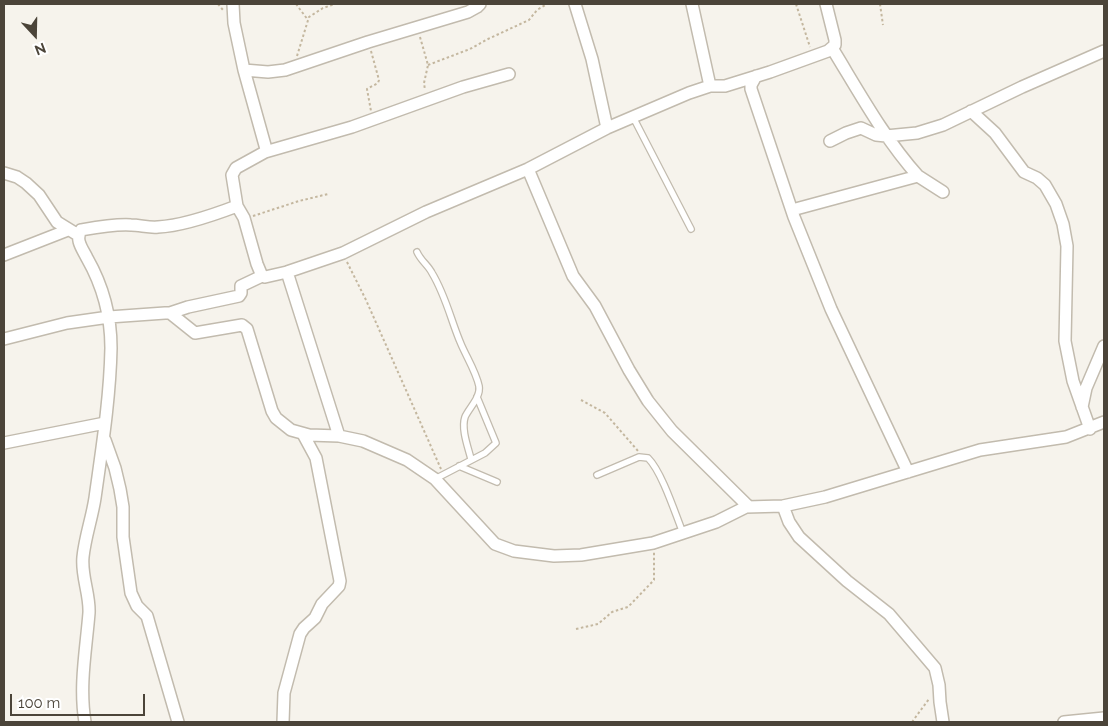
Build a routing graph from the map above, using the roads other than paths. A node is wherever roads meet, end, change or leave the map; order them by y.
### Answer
1 (233, 4) edge
2 (480, 4) edge
3 (575, 4) edge
4 (692, 4) edge
5 (826, 4) edge
6 (832, 48) junction
7 (1104, 51) edge
8 (244, 70) junction
9 (508, 74) dead end
10 (756, 76) junction
11 (710, 86) junction
12 (972, 111) junction
13 (634, 117) junction
14 (607, 128) junction
15 (886, 136) junction
16 (830, 141) dead end
17 (265, 152) junction
18 (528, 169) junction
19 (4, 173) edge
20 (918, 176) junction
21 (943, 192) dead end
22 (237, 206) junction
23 (792, 210) junction
24 (691, 229) dead end
25 (73, 233) junction
26 (417, 252) dead end
27 (4, 255) edge
28 (287, 272) junction
29 (262, 276) junction
30 (170, 313) junction
31 (109, 317) junction
32 (4, 339) edge
33 (1104, 346) edge
34 (477, 397) junction
35 (1082, 407) junction
36 (1104, 422) edge
37 (105, 423) junction
38 (1090, 429) junction
39 (303, 434) junction
40 (339, 436) junction
41 (104, 439) junction
42 (4, 443) edge
43 (471, 459) junction
44 (460, 466) junction
45 (908, 472) junction
46 (597, 476) dead end
47 (439, 477) junction
48 (498, 482) dead end
49 (749, 506) junction
50 (782, 506) junction
51 (683, 533) junction
52 (1104, 718) edge
53 (85, 722) edge
54 (178, 722) edge
55 (283, 722) edge
56 (944, 722) edge
57 (1064, 722) edge

1 - 8 street
2 - 8 street
3 - 14 street
4 - 11 street
5 - 6 street
6 - 10 street
6 - 15 street
7 - 12 street
8 - 17 street
9 - 17 street
10 - 11 street
10 - 23 street
11 - 13 street
12 - 15 street
12 - 35 street
13 - 14 street
13 - 24 lane
14 - 18 street
15 - 16 street
15 - 20 street
17 - 22 street
18 - 28 street
18 - 49 street
19 - 25 street
20 - 21 street
20 - 23 street
22 - 25 street
22 - 29 street
23 - 45 street
25 - 27 street
25 - 31 street
26 - 34 lane
28 - 29 street
28 - 40 street
29 - 30 street
30 - 31 street
30 - 39 street
31 - 32 street
31 - 37 street
33 - 35 street
34 - 43 lane
34 - 43 lane
35 - 38 street
36 - 38 street
37 - 41 street
37 - 42 street
38 - 45 street
39 - 40 street
39 - 55 street
40 - 47 street
41 - 53 street
41 - 54 street
43 - 44 lane
44 - 47 lane
44 - 48 lane
45 - 50 street
46 - 51 lane
47 - 51 street
49 - 50 street
49 - 51 street
50 - 56 street
52 - 57 street

